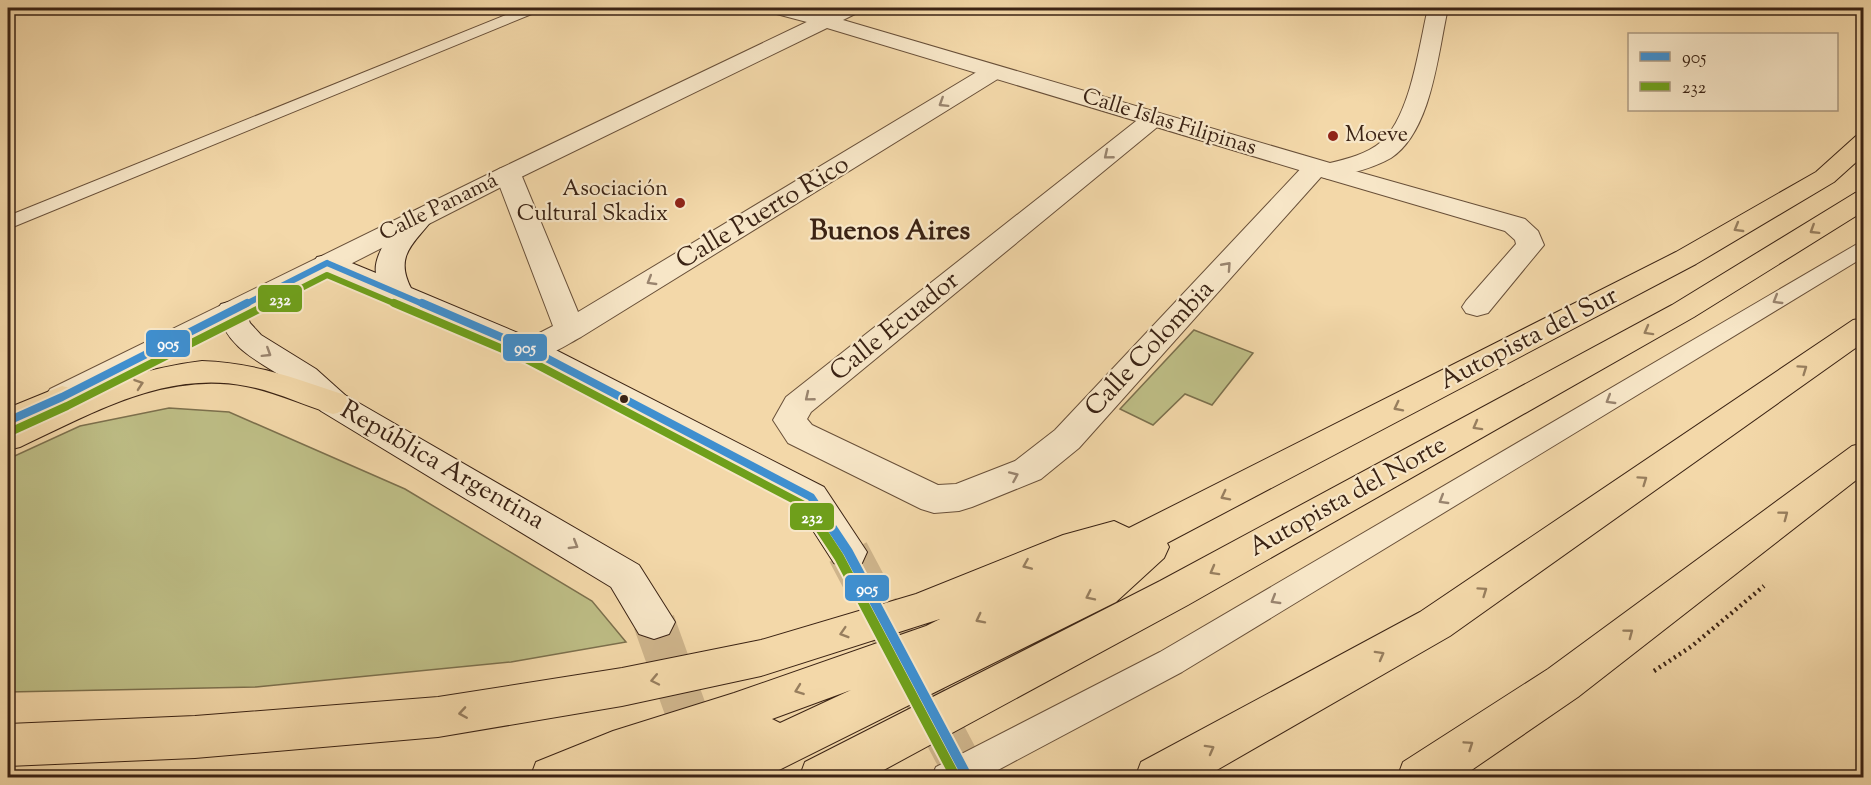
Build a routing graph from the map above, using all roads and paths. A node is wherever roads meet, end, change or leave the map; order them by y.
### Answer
1 (534, 8) edge
2 (776, 8) edge
3 (852, 8) edge
4 (1438, 8) edge
5 (822, 20) junction
6 (993, 72) junction
7 (1153, 119) junction
8 (1863, 141) edge
9 (1863, 162) edge
10 (1323, 169) junction
11 (508, 174) junction
12 (1825, 177) junction
13 (1863, 199) edge
14 (422, 216) junction
15 (8, 223) edge
16 (1863, 248) edge
17 (327, 263) junction
18 (399, 294) junction
19 (1477, 307) dead end
20 (232, 310) junction
21 (1863, 327) edge
22 (570, 330) junction
23 (531, 350) junction
24 (62, 397) junction
25 (333, 403) junction
26 (8, 421) edge
27 (8, 430) edge
28 (8, 438) edge
29 (1863, 455) edge
30 (960, 497) joint
31 (1183, 518) junction
32 (848, 552) tunnel mouth
33 (654, 622) tunnel mouth
34 (849, 713) junction
35 (8, 745) edge
36 (553, 777) edge
37 (619, 777) edge
38 (714, 777) edge
39 (822, 777) edge
40 (948, 777) edge
41 (1158, 777) edge
42 (1420, 777) edge

1 - 15 lane
2 - 5 street, Calle Islas Filipinas
3 - 5 street, Calle Panamá
4 - 10 street
5 - 6 street, Calle Islas Filipinas
5 - 11 street, Calle Panamá
6 - 7 street, Calle Islas Filipinas
6 -> 22 street, Calle Puerto Rico
7 - 10 street, Calle Islas Filipinas
7 -> 30 street, Calle Ecuador
8 - 12 highway, Autopista del Sur
9 - 12 highway
10 - 19 street, Calle Islas Filipinas
30 -> 10 street, Calle Colombia
11 - 14 street, Calle Panamá
11 - 22 street
12 -> 31 highway, Autopista del Sur
13 -> 39 highway, Autopista del Norte
14 - 17 street, Calle Panamá
14 - 18 street
16 -> 40 lane
17 - 18 street
17 - 20 street, Calle Panamá
18 - 23 street
20 - 24 street, Calle Panamá
20 -> 25 street, República Argentina
41 -> 21 highway
22 - 23 street, Calle Puerto Rico
23 - 32 street
24 - 26 highway
24 - 27 highway
28 -> 25 highway
25 -> 33 street, República Argentina
42 -> 29 highway
31 -> 34 highway
31 -> 35 highway
31 -> 36 highway
34 - 37 highway
34 - 38 highway

